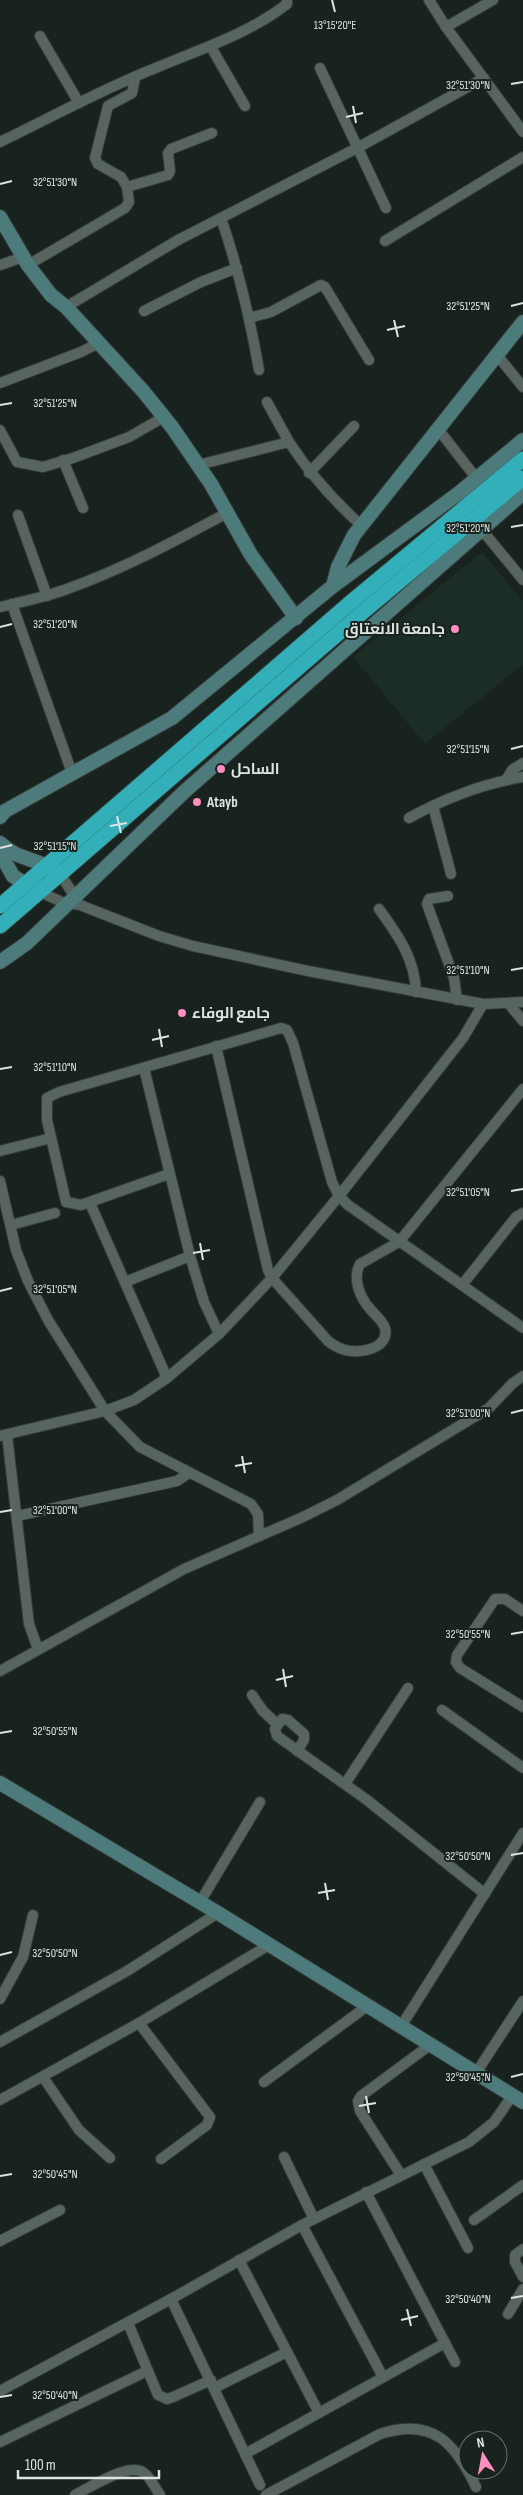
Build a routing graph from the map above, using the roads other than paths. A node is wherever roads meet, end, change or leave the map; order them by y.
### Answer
1 (287, 0) edge
2 (429, 0) edge
3 (493, 0) edge
4 (446, 27) junction
5 (40, 36) dead end
6 (211, 47) junction
7 (320, 68) dead end
8 (135, 78) junction
9 (484, 78) junction
10 (79, 103) junction
11 (245, 106) dead end
12 (523, 132) edge
13 (212, 133) dead end
14 (0, 142) edge
15 (359, 147) junction
16 (523, 157) edge
17 (127, 187) junction
18 (386, 208) dead end
19 (0, 217) edge
20 (221, 218) junction
21 (385, 241) dead end
22 (26, 261) junction
23 (0, 265) edge
24 (237, 268) junction
25 (66, 307) junction
26 (144, 311) dead end
27 (249, 318) junction
28 (523, 322) edge
29 (99, 343) junction
30 (496, 355) junction
31 (369, 360) dead end
32 (259, 370) dead end
33 (0, 383) edge
34 (523, 387) edge
35 (267, 402) dead end
36 (164, 417) junction
37 (354, 426) dead end
38 (438, 429) junction
39 (0, 430) edge
40 (523, 440) edge
41 (289, 442) junction
42 (523, 459) edge
43 (63, 460) junction
44 (198, 465) junction
45 (310, 473) junction
46 (477, 478) junction
47 (523, 478) edge
48 (523, 493) edge
49 (84, 508) dead end
50 (227, 513) junction
51 (18, 515) dead end
52 (362, 526) junction
53 (482, 530) junction
54 (523, 580) edge
55 (333, 586) junction
56 (47, 596) junction
57 (12, 604) junction
58 (0, 607) edge
59 (296, 618) junction
60 (523, 763) edge
61 (72, 773) junction
62 (523, 777) edge
63 (506, 780) junction
64 (432, 806) junction
65 (2, 814) edge
66 (409, 818) dead end
67 (0, 843) edge
68 (0, 853) edge
69 (46, 865) junction
70 (452, 874) dead end
71 (61, 875) junction
72 (25, 884) junction
73 (40, 892) junction
74 (448, 896) dead end
75 (75, 902) junction
76 (0, 906) edge
77 (380, 909) dead end
78 (0, 926) edge
79 (0, 962) edge
80 (416, 992) junction
81 (457, 1000) junction
82 (523, 1002) edge
83 (483, 1004) junction
84 (509, 1004) junction
85 (523, 1021) edge
86 (216, 1046) junction
87 (144, 1068) junction
88 (523, 1089) edge
89 (51, 1138) junction
90 (0, 1152) edge
91 (169, 1174) junction
92 (0, 1181) edge
93 (339, 1196) junction
94 (90, 1203) junction
95 (55, 1213) dead end
96 (523, 1214) edge
97 (11, 1226) junction
98 (399, 1242) junction
99 (190, 1256) junction
100 (272, 1278) junction
101 (125, 1282) junction
102 (462, 1285) junction
103 (523, 1328) edge
104 (219, 1334) junction
105 (523, 1376) edge
106 (167, 1378) junction
107 (105, 1411) junction
108 (4, 1435) edge
109 (189, 1473) junction
110 (17, 1516) junction
111 (259, 1536) junction
112 (523, 1610) edge
113 (38, 1649) junction
114 (0, 1671) edge
115 (408, 1688) dead end
116 (252, 1695) dead end
117 (523, 1707) edge
118 (442, 1710) dead end
119 (277, 1724) junction
120 (297, 1751) junction
121 (523, 1768) edge
122 (0, 1784) edge
123 (345, 1784) junction
124 (260, 1802) dead end
125 (523, 1833) edge
126 (485, 1894) junction
127 (200, 1902) junction
128 (218, 1913) junction
129 (33, 1915) dead end
130 (269, 1945) junction
131 (0, 1999) edge
132 (523, 2001) edge
133 (366, 2007) junction
134 (139, 2023) junction
135 (400, 2028) junction
136 (0, 2042) edge
137 (430, 2046) junction
138 (476, 2073) junction
139 (43, 2077) junction
140 (264, 2082) dead end
141 (518, 2099) edge
142 (0, 2100) edge
143 (284, 2157) dead end
144 (110, 2158) dead end
145 (161, 2159) dead end
146 (424, 2164) junction
147 (401, 2175) junction
148 (523, 2185) edge
149 (366, 2192) junction
150 (60, 2210) dead end
151 (314, 2219) junction
152 (474, 2220) dead end
153 (302, 2225) junction
154 (0, 2241) edge
155 (468, 2248) dead end
156 (523, 2249) edge
157 (239, 2260) junction
158 (523, 2277) edge
159 (523, 2289) edge
160 (171, 2299) junction
161 (508, 2314) dead end
162 (128, 2323) junction
163 (445, 2343) junction
164 (287, 2352) junction
165 (454, 2362) dead end
166 (147, 2371) junction
167 (383, 2377) junction
168 (212, 2384) junction
169 (0, 2390) edge
170 (319, 2413) junction
171 (0, 2442) edge
172 (245, 2454) junction
173 (260, 2485) dead end
174 (476, 2487) dead end
175 (75, 2495) edge
176 (160, 2495) edge
177 (266, 2495) edge

1 - 6 street
2 - 4 street
3 - 4 street
4 - 9 street
5 - 10 street
6 - 8 street
6 - 11 street
7 - 15 street
8 - 10 street
8 - 17 street
9 - 12 street
9 - 15 street
10 - 14 street
13 - 17 street
15 - 18 street
15 - 20 street
16 - 21 street
17 - 22 street
19 - 22 street
20 - 24 street
20 - 25 street
22 - 23 street
22 - 25 street
24 - 26 street
24 - 27 street
25 - 29 street
27 - 31 street
27 - 32 street
28 - 30 street
29 - 33 street
29 - 36 street
30 - 34 street
30 - 38 street
35 - 41 street
36 - 43 street
36 - 44 street
37 - 45 street
38 - 46 street
38 - 52 street
39 - 43 street
40 - 46 street
41 - 44 street
41 - 45 street
42 - 69 highway
43 - 49 street
44 - 50 street
45 - 52 street
46 - 55 street
47 - 71 highway
48 - 53 street
50 - 56 street
50 - 59 street
51 - 56 street
52 - 55 street
53 - 54 street
53 - 75 street
55 - 59 street
56 - 57 street
57 - 58 street
57 - 61 street
59 - 61 street
60 - 63 street
61 - 65 street
62 - 63 street
63 - 64 street
64 - 66 street
64 - 70 street
67 - 69 street
68 - 72 street
69 - 71 street
69 - 72 highway
71 - 73 highway
71 - 75 street
72 - 73 street
72 - 76 highway
73 - 75 street
73 - 78 highway
74 - 81 street
75 - 79 street
75 - 80 street
77 - 80 street
80 - 81 street
81 - 83 street
82 - 84 street
83 - 84 street
83 - 93 street
84 - 85 street
86 - 87 street
86 - 93 street
86 - 100 street
87 - 89 street
87 - 91 street
88 - 98 street
89 - 90 street
89 - 94 street
91 - 94 street
91 - 99 street
92 - 97 street
93 - 98 street
93 - 100 street
94 - 101 street
95 - 97 street
96 - 102 street
97 - 107 street
98 - 100 street
98 - 102 street
99 - 101 street
99 - 104 street
100 - 104 street
101 - 106 street
102 - 103 street
104 - 106 street
105 - 111 street
106 - 107 street
107 - 108 street
107 - 109 street
108 - 110 street
109 - 110 street
109 - 111 street
110 - 113 street
111 - 113 street
112 - 117 street
113 - 114 street
115 - 123 street
116 - 119 street
118 - 121 street
119 - 120 street
119 - 120 street
120 - 123 street
122 - 127 street
123 - 126 street
124 - 127 street
125 - 126 street
126 - 135 street
127 - 128 street
128 - 130 street
128 - 136 street
129 - 131 street
130 - 133 street
130 - 134 street
132 - 138 street
133 - 135 street
133 - 140 street
134 - 139 street
134 - 145 street
135 - 137 street
137 - 138 street
137 - 147 street
138 - 141 street
139 - 142 street
139 - 144 street
141 - 146 street
143 - 151 street
146 - 147 street
146 - 155 street
147 - 149 street
148 - 152 street
149 - 151 street
149 - 163 street
150 - 154 street
151 - 153 street
153 - 157 street
153 - 167 street
156 - 158 street
157 - 160 street
157 - 164 street
159 - 161 street
160 - 162 street
160 - 168 street
162 - 166 street
162 - 169 street
163 - 165 street
163 - 167 street
164 - 168 street
164 - 170 street
166 - 168 street
166 - 171 street
167 - 170 street
168 - 172 street
170 - 172 street
172 - 173 street
174 - 177 street
175 - 176 street

